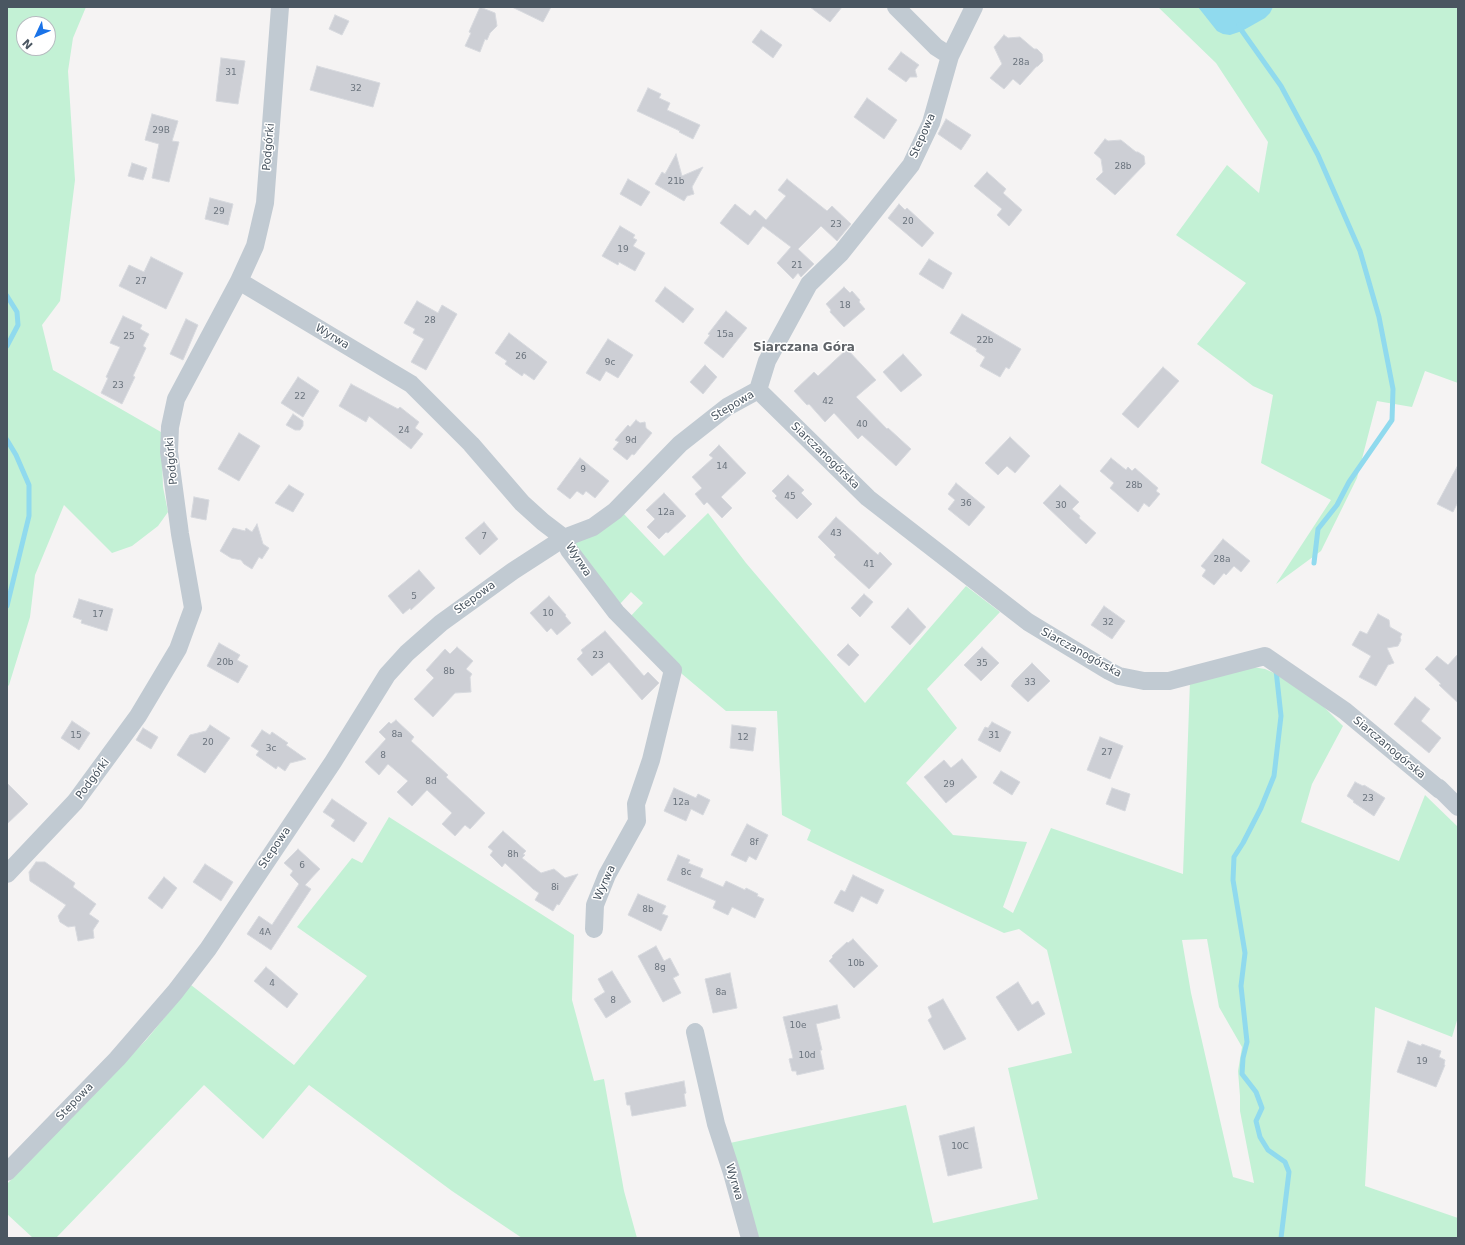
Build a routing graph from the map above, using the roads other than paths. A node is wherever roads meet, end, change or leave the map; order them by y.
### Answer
1 (280, 7) edge
2 (896, 7) edge
3 (974, 7) edge
4 (950, 56) junction
5 (239, 281) junction
6 (758, 390) junction
7 (564, 538) junction
8 (1458, 807) edge
9 (7, 874) edge
10 (594, 929) dead end
11 (695, 1032) dead end
12 (7, 1172) edge
13 (750, 1238) edge

1 - 5 street, Podgórki
2 - 4 street
3 - 4 street, Stepowa
4 - 6 street, Stepowa
5 - 7 street, Wyrwa
5 - 9 street, Podgórki
6 - 7 street, Stepowa
6 - 8 street, Siarczanogórska
7 - 10 street, Wyrwa
7 - 12 street, Stepowa
11 - 13 street, Wyrwa

